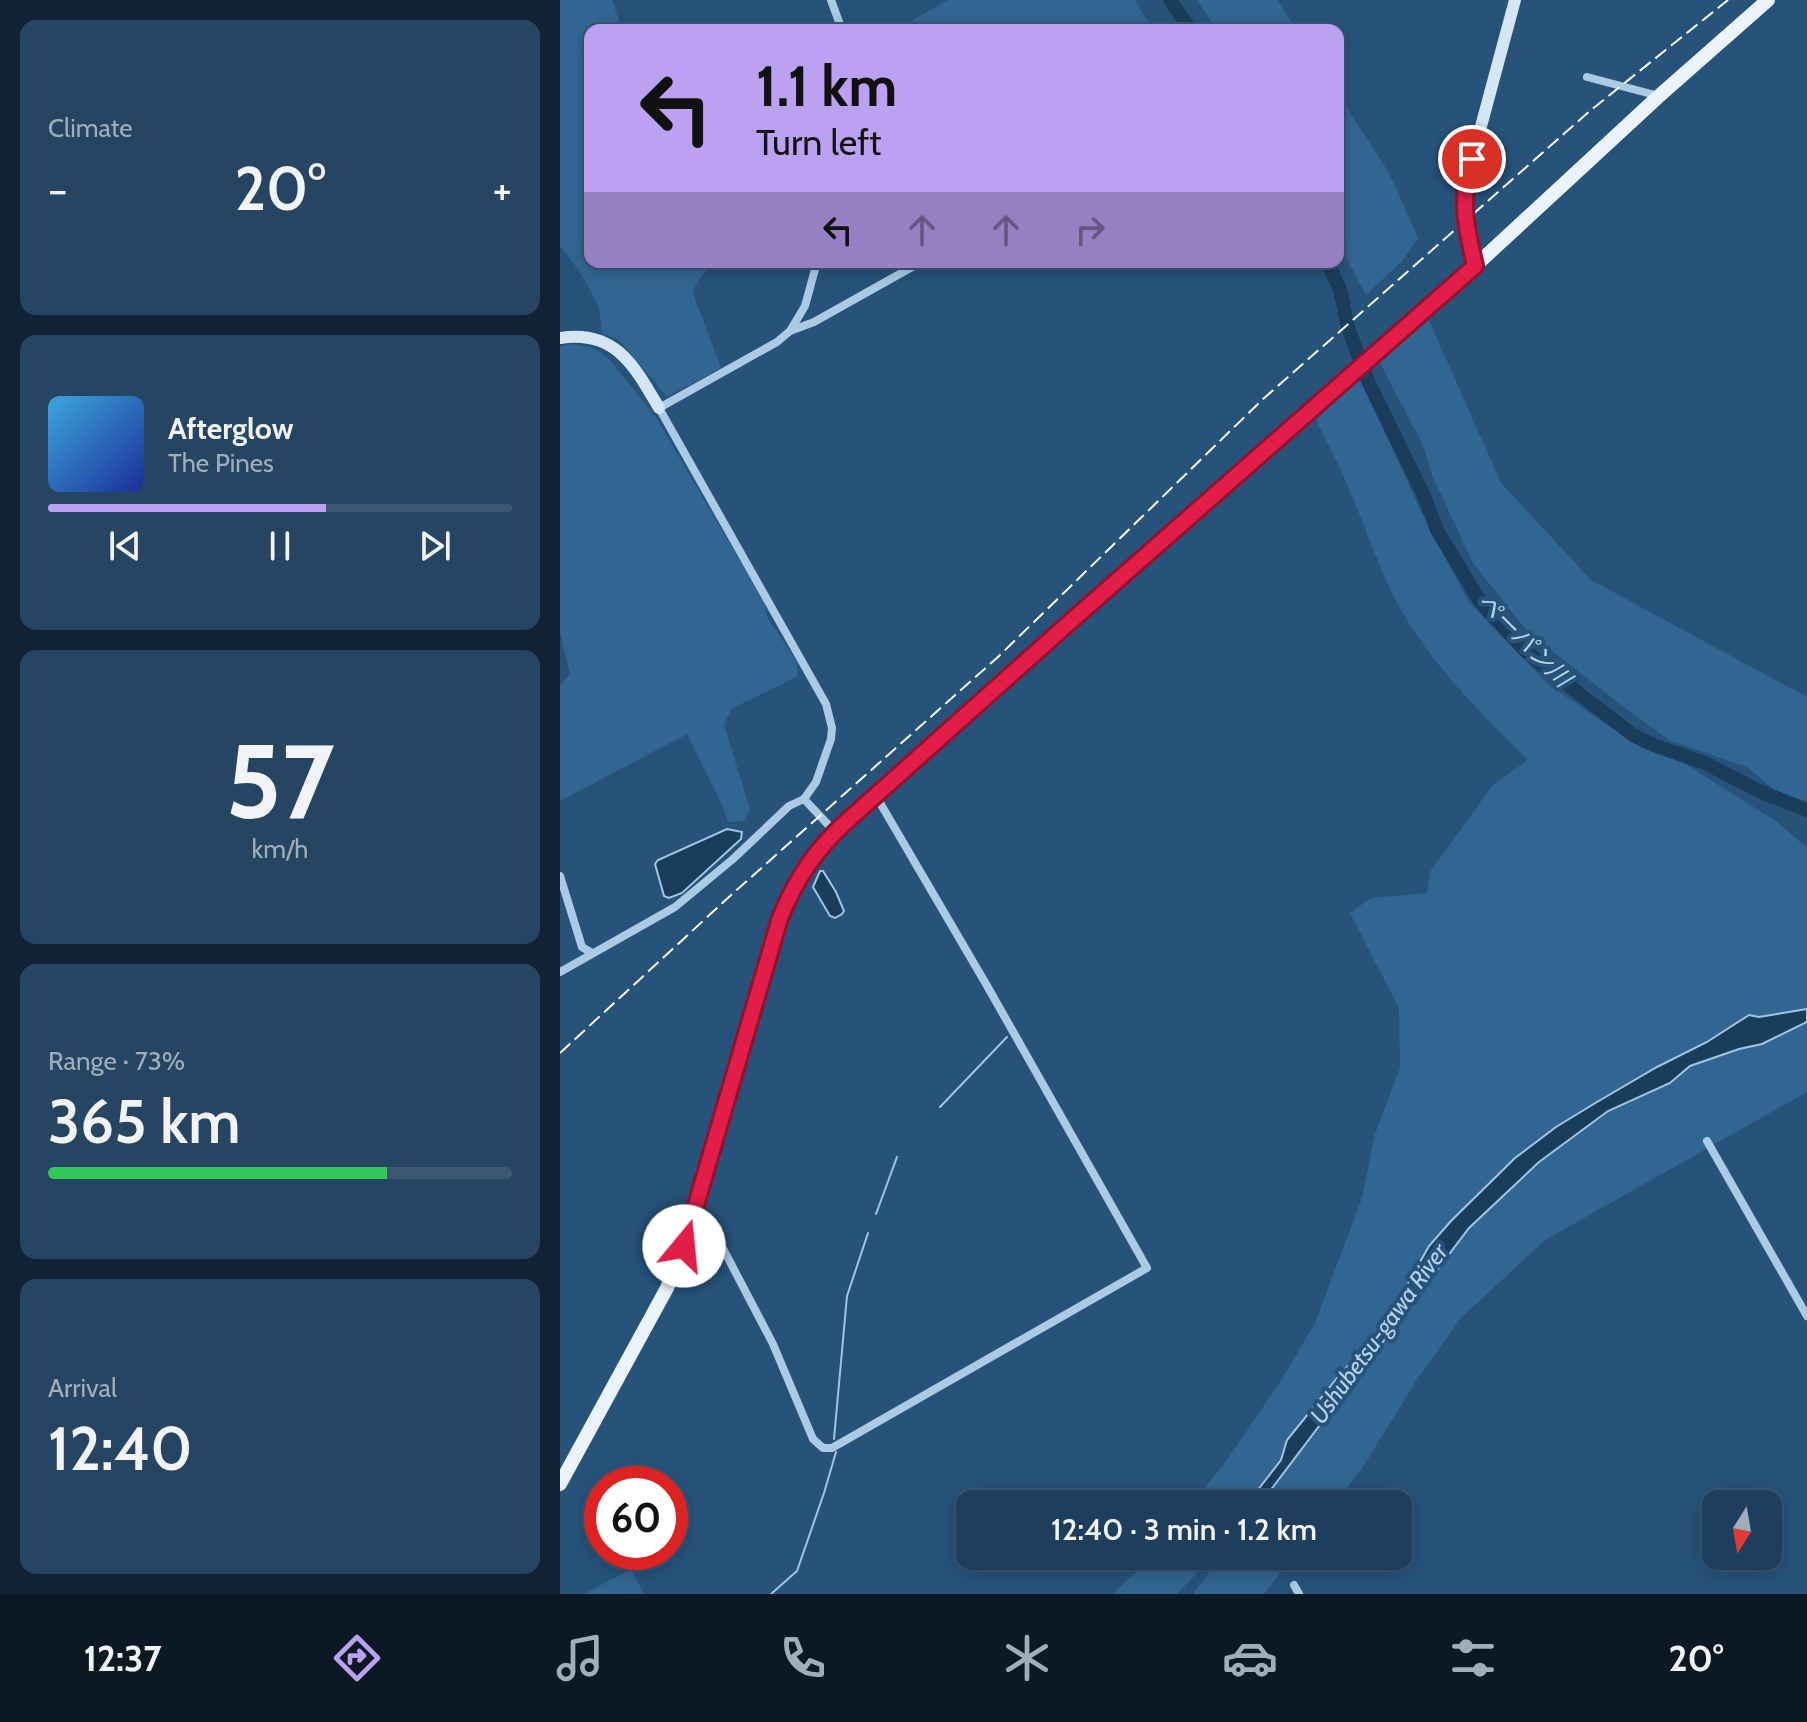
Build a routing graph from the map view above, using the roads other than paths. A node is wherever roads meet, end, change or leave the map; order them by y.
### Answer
1 (831, 0) edge
2 (1515, 0) edge
3 (1768, 0) edge
4 (840, 24) edge
5 (1587, 77) dead end
6 (1659, 96) junction
7 (1475, 266) junction
8 (815, 268) edge
9 (910, 268) edge
10 (790, 331) junction
11 (560, 338) edge
12 (659, 408) junction
13 (876, 796) junction
14 (804, 799) junction
15 (835, 832) junction
16 (560, 876) edge
17 (592, 953) junction
18 (560, 972) edge
19 (1707, 1141) dead end
20 (695, 1209) junction
21 (1807, 1316) edge
22 (560, 1484) edge
23 (1294, 1585) dead end
24 (1299, 1594) edge

1 - 4 street
2 - 7 street
3 - 6 main road
5 - 6 street
6 - 7 main road
7 - 13 main road
8 - 10 street
9 - 10 street
10 - 12 street
11 - 12 street
12 - 14 street
13 - 15 main road
13 - 20 street
14 - 15 street
14 - 17 street
15 - 20 main road
16 - 17 street
17 - 18 street
19 - 21 street
20 - 22 main road
23 - 24 street

